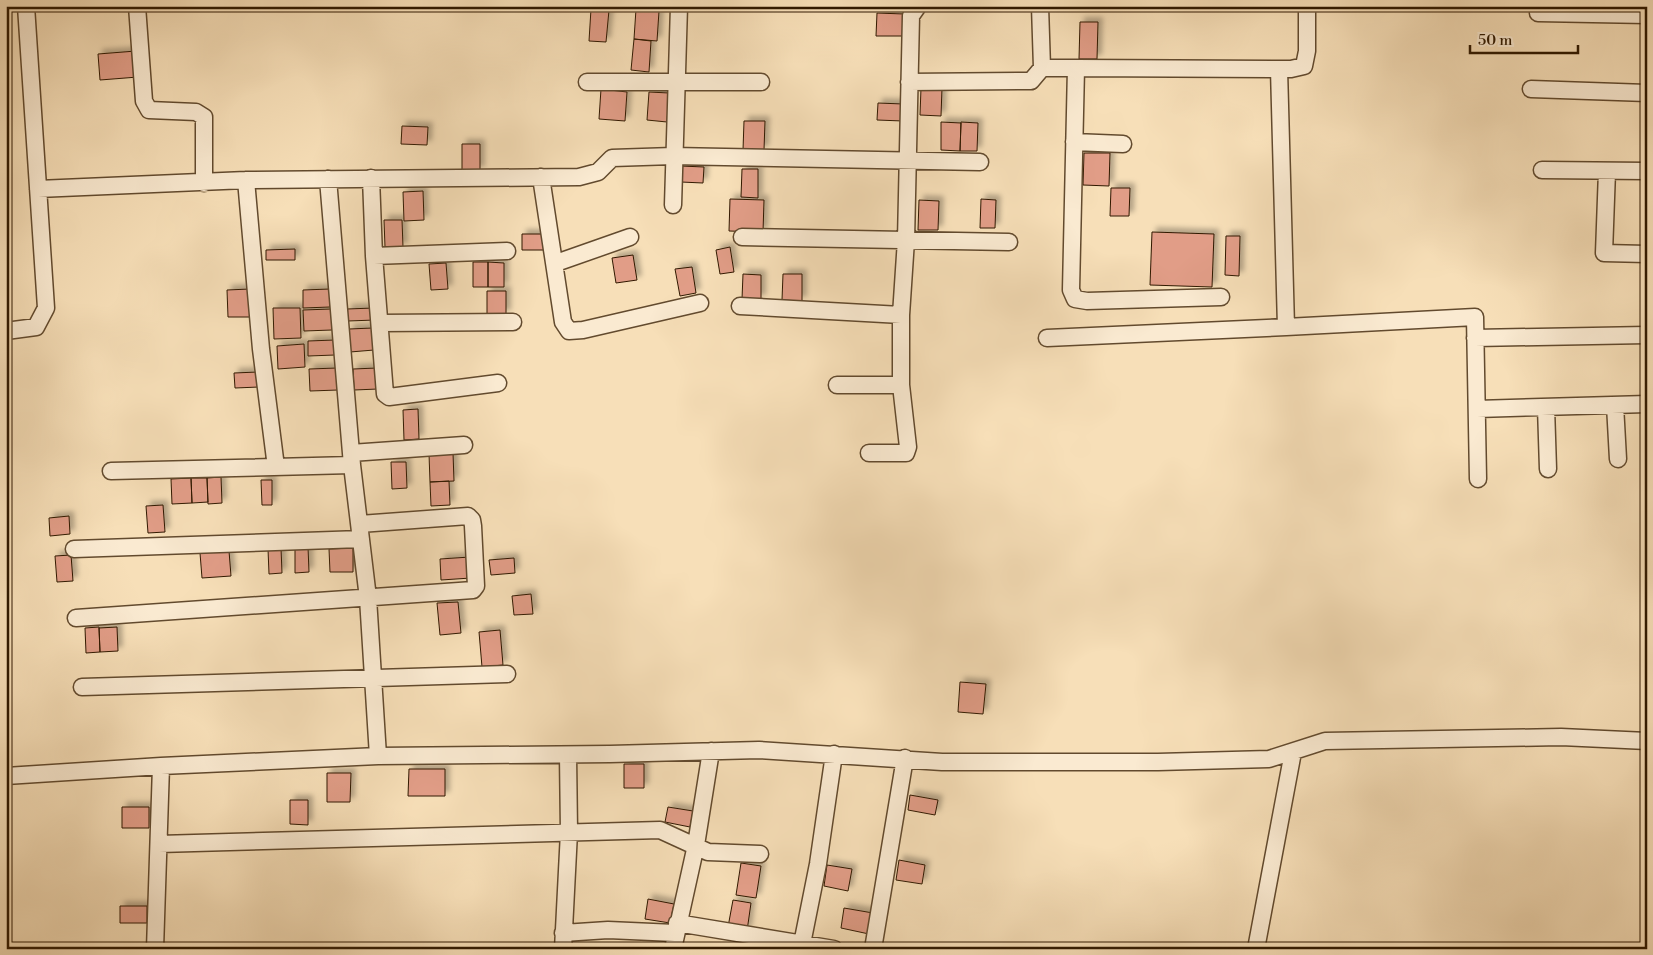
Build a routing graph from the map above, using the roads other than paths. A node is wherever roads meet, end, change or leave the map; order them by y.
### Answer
1 (26, 6) edge
2 (138, 6) edge
3 (679, 6) edge
4 (918, 6) edge
5 (1040, 6) edge
6 (1306, 6) edge
7 (1538, 12) dead end
8 (1647, 15) edge
9 (1042, 68) junction
10 (1076, 68) junction
11 (1279, 69) junction
12 (587, 82) dead end
13 (677, 82) junction
14 (761, 82) dead end
15 (909, 82) junction
16 (1531, 89) dead end
17 (1647, 93) edge
18 (1074, 142) junction
19 (1123, 144) dead end
20 (673, 156) junction
21 (908, 160) junction
22 (980, 162) dead end
23 (1542, 170) dead end
24 (1607, 171) junction
25 (1647, 171) edge
26 (541, 177) junction
27 (371, 178) junction
28 (328, 179) junction
29 (246, 180) junction
30 (204, 183) junction
31 (38, 189) junction
32 (672, 205) dead end
33 (630, 237) dead end
34 (742, 237) dead end
35 (906, 240) junction
36 (1009, 242) dead end
37 (507, 251) dead end
38 (1647, 254) edge
39 (374, 256) junction
40 (556, 263) junction
41 (1221, 297) dead end
42 (700, 303) dead end
43 (740, 306) dead end
44 (901, 315) junction
45 (513, 322) dead end
46 (381, 324) junction
47 (1286, 327) junction
48 (6, 331) edge
49 (1647, 335) edge
50 (1047, 338) dead end
51 (1475, 338) junction
52 (498, 383) dead end
53 (837, 385) dead end
54 (901, 385) junction
55 (1647, 404) edge
56 (1615, 405) junction
57 (1546, 407) junction
58 (1476, 409) junction
59 (464, 445) dead end
60 (869, 453) dead end
61 (352, 459) junction
62 (1618, 459) dead end
63 (276, 466) junction
64 (1548, 469) dead end
65 (111, 472) dead end
66 (1478, 479) dead end
67 (360, 531) junction
68 (74, 549) dead end
69 (368, 598) junction
70 (76, 618) dead end
71 (507, 674) dead end
72 (374, 679) junction
73 (82, 687) dead end
74 (1647, 741) edge
75 (712, 751) junction
76 (1293, 752) junction
77 (834, 754) junction
78 (568, 755) junction
79 (378, 756) junction
80 (905, 758) junction
81 (161, 766) junction
82 (6, 776) edge
83 (570, 832) junction
84 (159, 844) junction
85 (696, 845) junction
86 (760, 854) dead end
87 (675, 935) edge
88 (563, 941) edge
89 (802, 944) junction
90 (156, 949) edge
91 (834, 949) edge
92 (873, 949) edge
93 (1256, 949) edge

1 - 31 street
2 - 30 street
3 - 13 street
4 - 15 street
5 - 9 street
6 - 11 street
7 - 8 street
9 - 10 street
9 - 15 street
10 - 11 street
10 - 18 street
11 - 47 street
12 - 13 street
13 - 14 street
13 - 20 street
15 - 21 street
16 - 17 street
18 - 19 street
18 - 41 street
20 - 21 street
20 - 26 street
20 - 32 street
21 - 22 street
21 - 35 street
23 - 24 street
24 - 25 street
24 - 38 street
26 - 27 street
26 - 40 street
27 - 28 street
27 - 39 street
28 - 29 street
28 - 61 street
29 - 30 street
29 - 63 street
30 - 31 street
31 - 48 street
33 - 40 street
34 - 35 street
35 - 36 street
35 - 44 street
37 - 39 street
39 - 46 street
40 - 42 street
43 - 44 street
44 - 54 street
45 - 46 street
46 - 52 street
47 - 50 street
47 - 51 street
49 - 51 street
51 - 58 street
53 - 54 street
54 - 60 street
55 - 56 street
56 - 57 street
56 - 62 street
57 - 58 street
57 - 64 street
58 - 66 street
59 - 61 street
61 - 63 street
61 - 67 street
63 - 65 street
67 - 68 street
67 - 69 street
67 - 69 street
69 - 70 street
69 - 72 street
71 - 72 street
72 - 73 street
72 - 79 street
74 - 76 street
75 - 77 street
75 - 78 street
75 - 85 street
76 - 80 street
76 - 93 street
77 - 80 street
77 - 89 street
78 - 79 street
78 - 83 street
79 - 81 street
80 - 92 street
81 - 82 street
81 - 84 street
83 - 84 street
83 - 85 street
83 - 88 street
84 - 90 street
85 - 86 street
85 - 87 street
87 - 88 street
87 - 89 street
89 - 91 street

